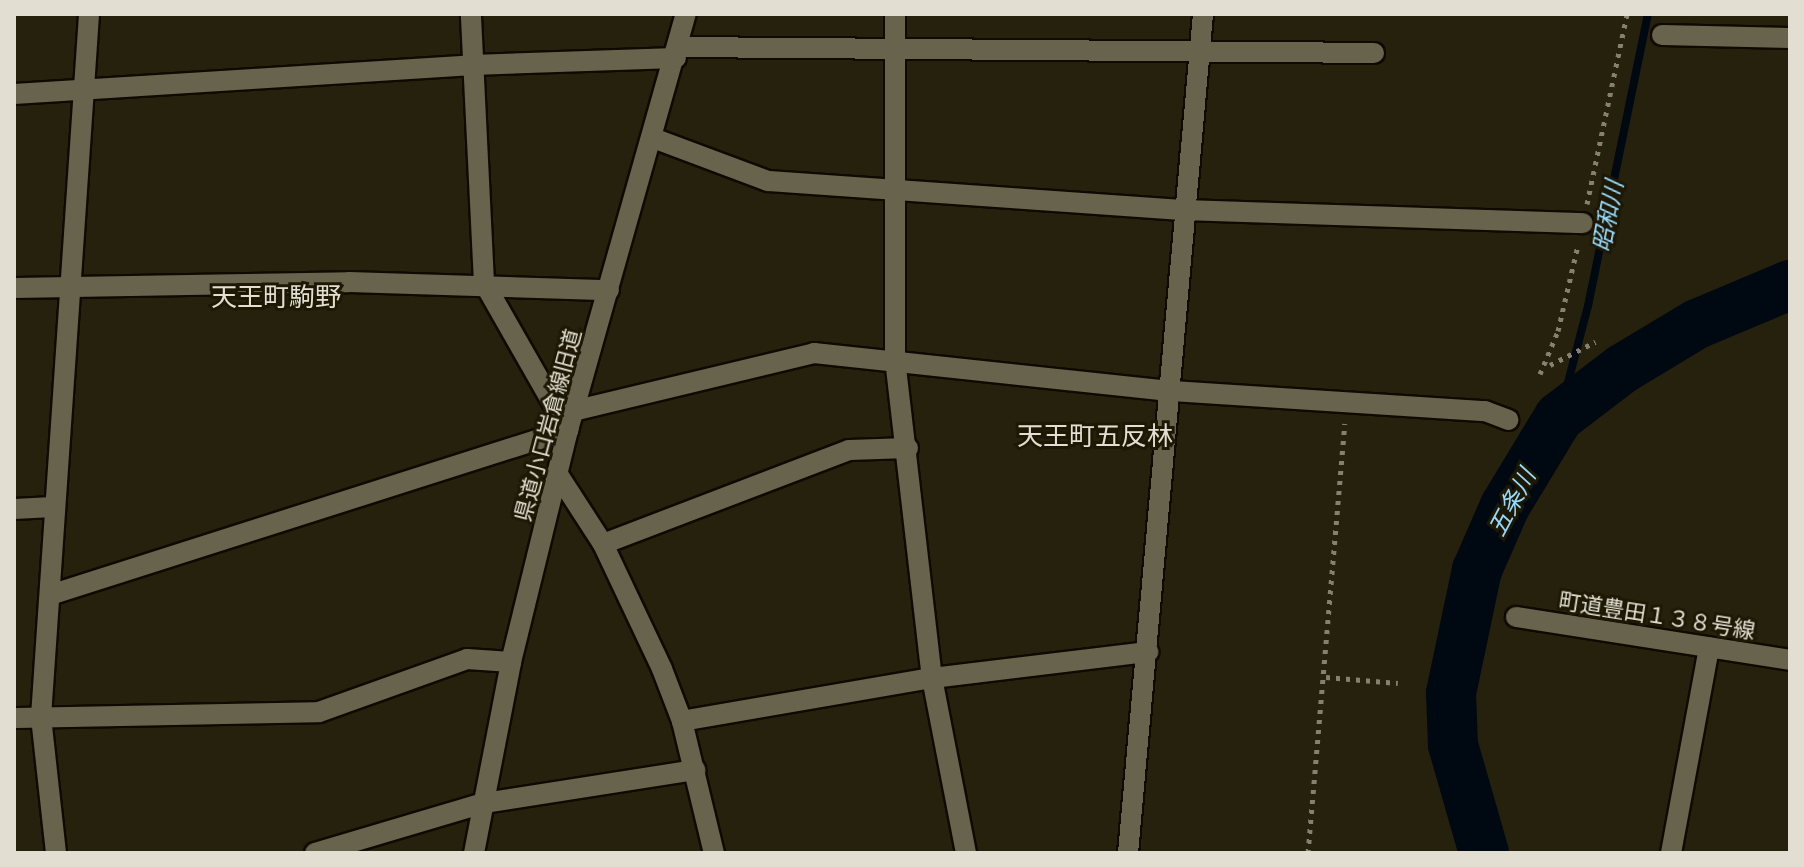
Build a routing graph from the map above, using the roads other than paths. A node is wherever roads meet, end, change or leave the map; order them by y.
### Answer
1 (89, 14) edge
2 (471, 14) edge
3 (686, 14) edge
4 (895, 14) edge
5 (1203, 14) edge
6 (1662, 35) dead end
7 (1790, 38) edge
8 (895, 48) junction
9 (1200, 51) junction
10 (678, 53) junction
11 (1374, 53) dead end
12 (473, 65) junction
13 (85, 93) junction
14 (14, 94) edge
15 (653, 138) junction
16 (895, 187) junction
17 (1186, 210) junction
18 (1583, 223) road end
19 (484, 283) junction
20 (69, 286) junction
21 (14, 288) edge
22 (609, 290) junction
23 (895, 359) junction
24 (1172, 391) junction
25 (570, 420) junction
26 (1508, 420) dead end
27 (908, 448) junction
28 (557, 473) junction
29 (53, 507) junction
30 (14, 509) edge
31 (603, 544) junction
32 (50, 595) junction
33 (1516, 617) dead end
34 (1709, 647) junction
35 (1148, 652) junction
36 (1790, 660) edge
37 (511, 662) junction
38 (932, 678) junction
39 (41, 717) junction
40 (14, 718) edge
41 (682, 721) junction
42 (695, 770) junction
43 (484, 803) junction
44 (56, 853) edge
45 (315, 853) edge
46 (474, 853) edge
47 (714, 853) edge
48 (966, 853) edge
49 (1128, 853) edge
50 (1671, 853) edge

1 - 13 street
2 - 12 street
3 - 10 street, 県道小口岩倉線旧道
4 - 8 street
5 - 9 street
6 - 7 street
8 - 9 street
8 - 10 street
8 - 16 street
9 - 11 street
9 - 17 street
10 - 12 street
10 - 15 street, 県道小口岩倉線旧道
12 - 13 street
12 - 19 street
13 - 14 street
13 - 20 street
15 - 16 street
15 - 22 street, 県道小口岩倉線旧道
16 - 17 street
16 - 23 street
17 - 18 street
17 - 24 street
19 - 20 street
19 - 22 street
19 - 25 street
20 - 21 street
20 - 29 street
22 - 25 street, 県道小口岩倉線旧道
23 - 24 street
23 - 25 street
23 - 27 street
24 - 26 street
24 - 35 street
25 - 28 street, 県道小口岩倉線旧道
25 - 32 street
27 - 31 street
27 - 38 street
28 - 31 street
28 - 37 street, 県道小口岩倉線旧道
29 - 30 street
29 - 32 street
31 - 41 street
32 - 39 street
33 - 34 street, 町道豊田１３８号線
34 - 36 street, 町道豊田１３８号線
34 - 50 street
35 - 38 street
35 - 49 street
37 - 39 street
37 - 43 street, 県道小口岩倉線旧道
38 - 41 street
38 - 48 street
39 - 40 street
39 - 44 street
41 - 42 street
42 - 43 street
42 - 47 street
43 - 45 street
43 - 46 street, 県道小口岩倉線旧道

